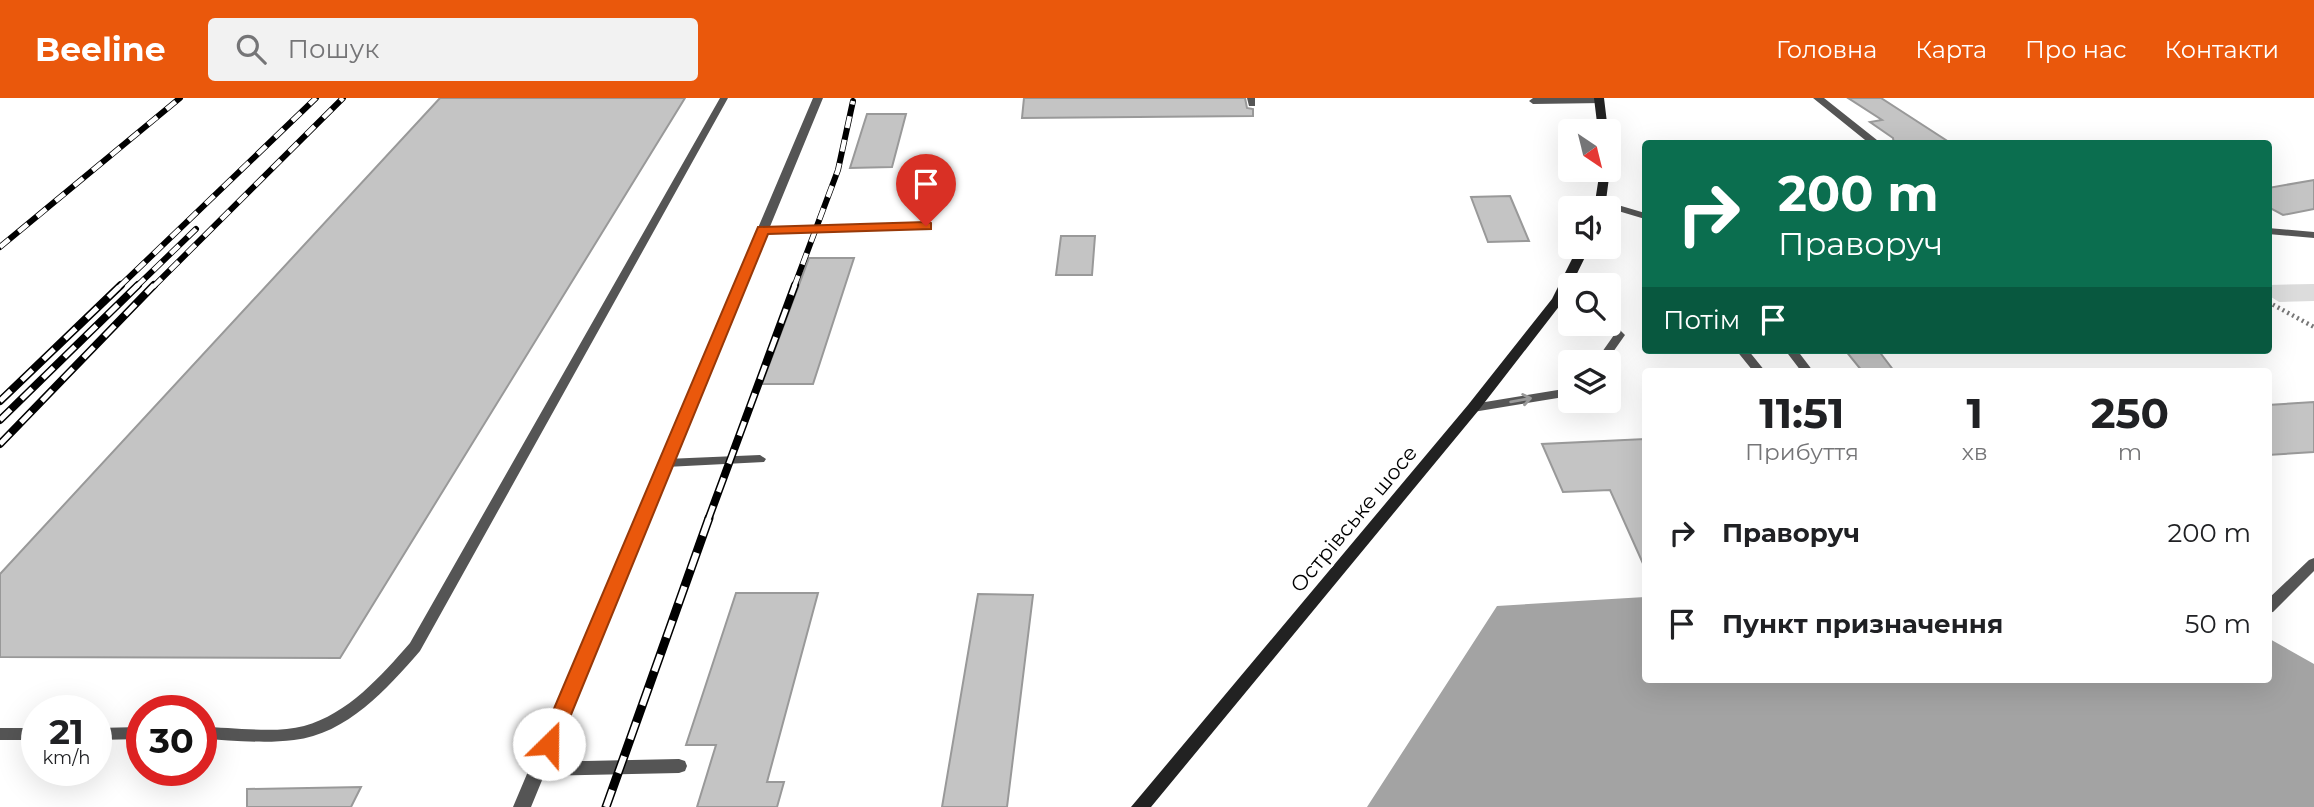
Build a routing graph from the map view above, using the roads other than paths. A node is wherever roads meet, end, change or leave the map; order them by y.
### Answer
1 (724, 98) edge
2 (818, 98) edge
3 (1818, 98) edge
4 (1599, 99) edge
5 (1533, 101) dead end
6 (1602, 119) edge
7 (1873, 140) edge
8 (1621, 211) edge
9 (1642, 215) edge
10 (926, 226) dead end
11 (763, 230) junction
12 (2272, 231) edge
13 (2314, 235) edge
14 (1558, 301) edge
15 (1745, 354) edge
16 (1794, 354) edge
17 (1757, 368) edge
18 (1805, 368) edge
19 (1558, 394) edge
20 (1473, 408) junction
21 (760, 459) dead end
22 (666, 463) junction
23 (2314, 563) edge
24 (2272, 604) edge
25 (217, 733) edge
26 (0, 734) edge
27 (21, 734) edge
28 (679, 766) dead end
29 (538, 769) junction
30 (522, 807) edge
31 (1140, 807) edge

1 - 25 lane
2 - 11 street
3 - 7 street
4 - 5 lane
4 - 6 street
8 - 9 lane
10 - 11 lane
11 - 22 street
12 - 13 street
14 - 20 street, Острівське шосе
15 - 17 lane
16 - 18 lane
20 -> 19 lane
20 - 31 street, Острівське шосе
21 - 22 lane
22 - 29 street
23 - 24 lane
26 - 27 lane
28 - 29 lane
29 - 30 street

